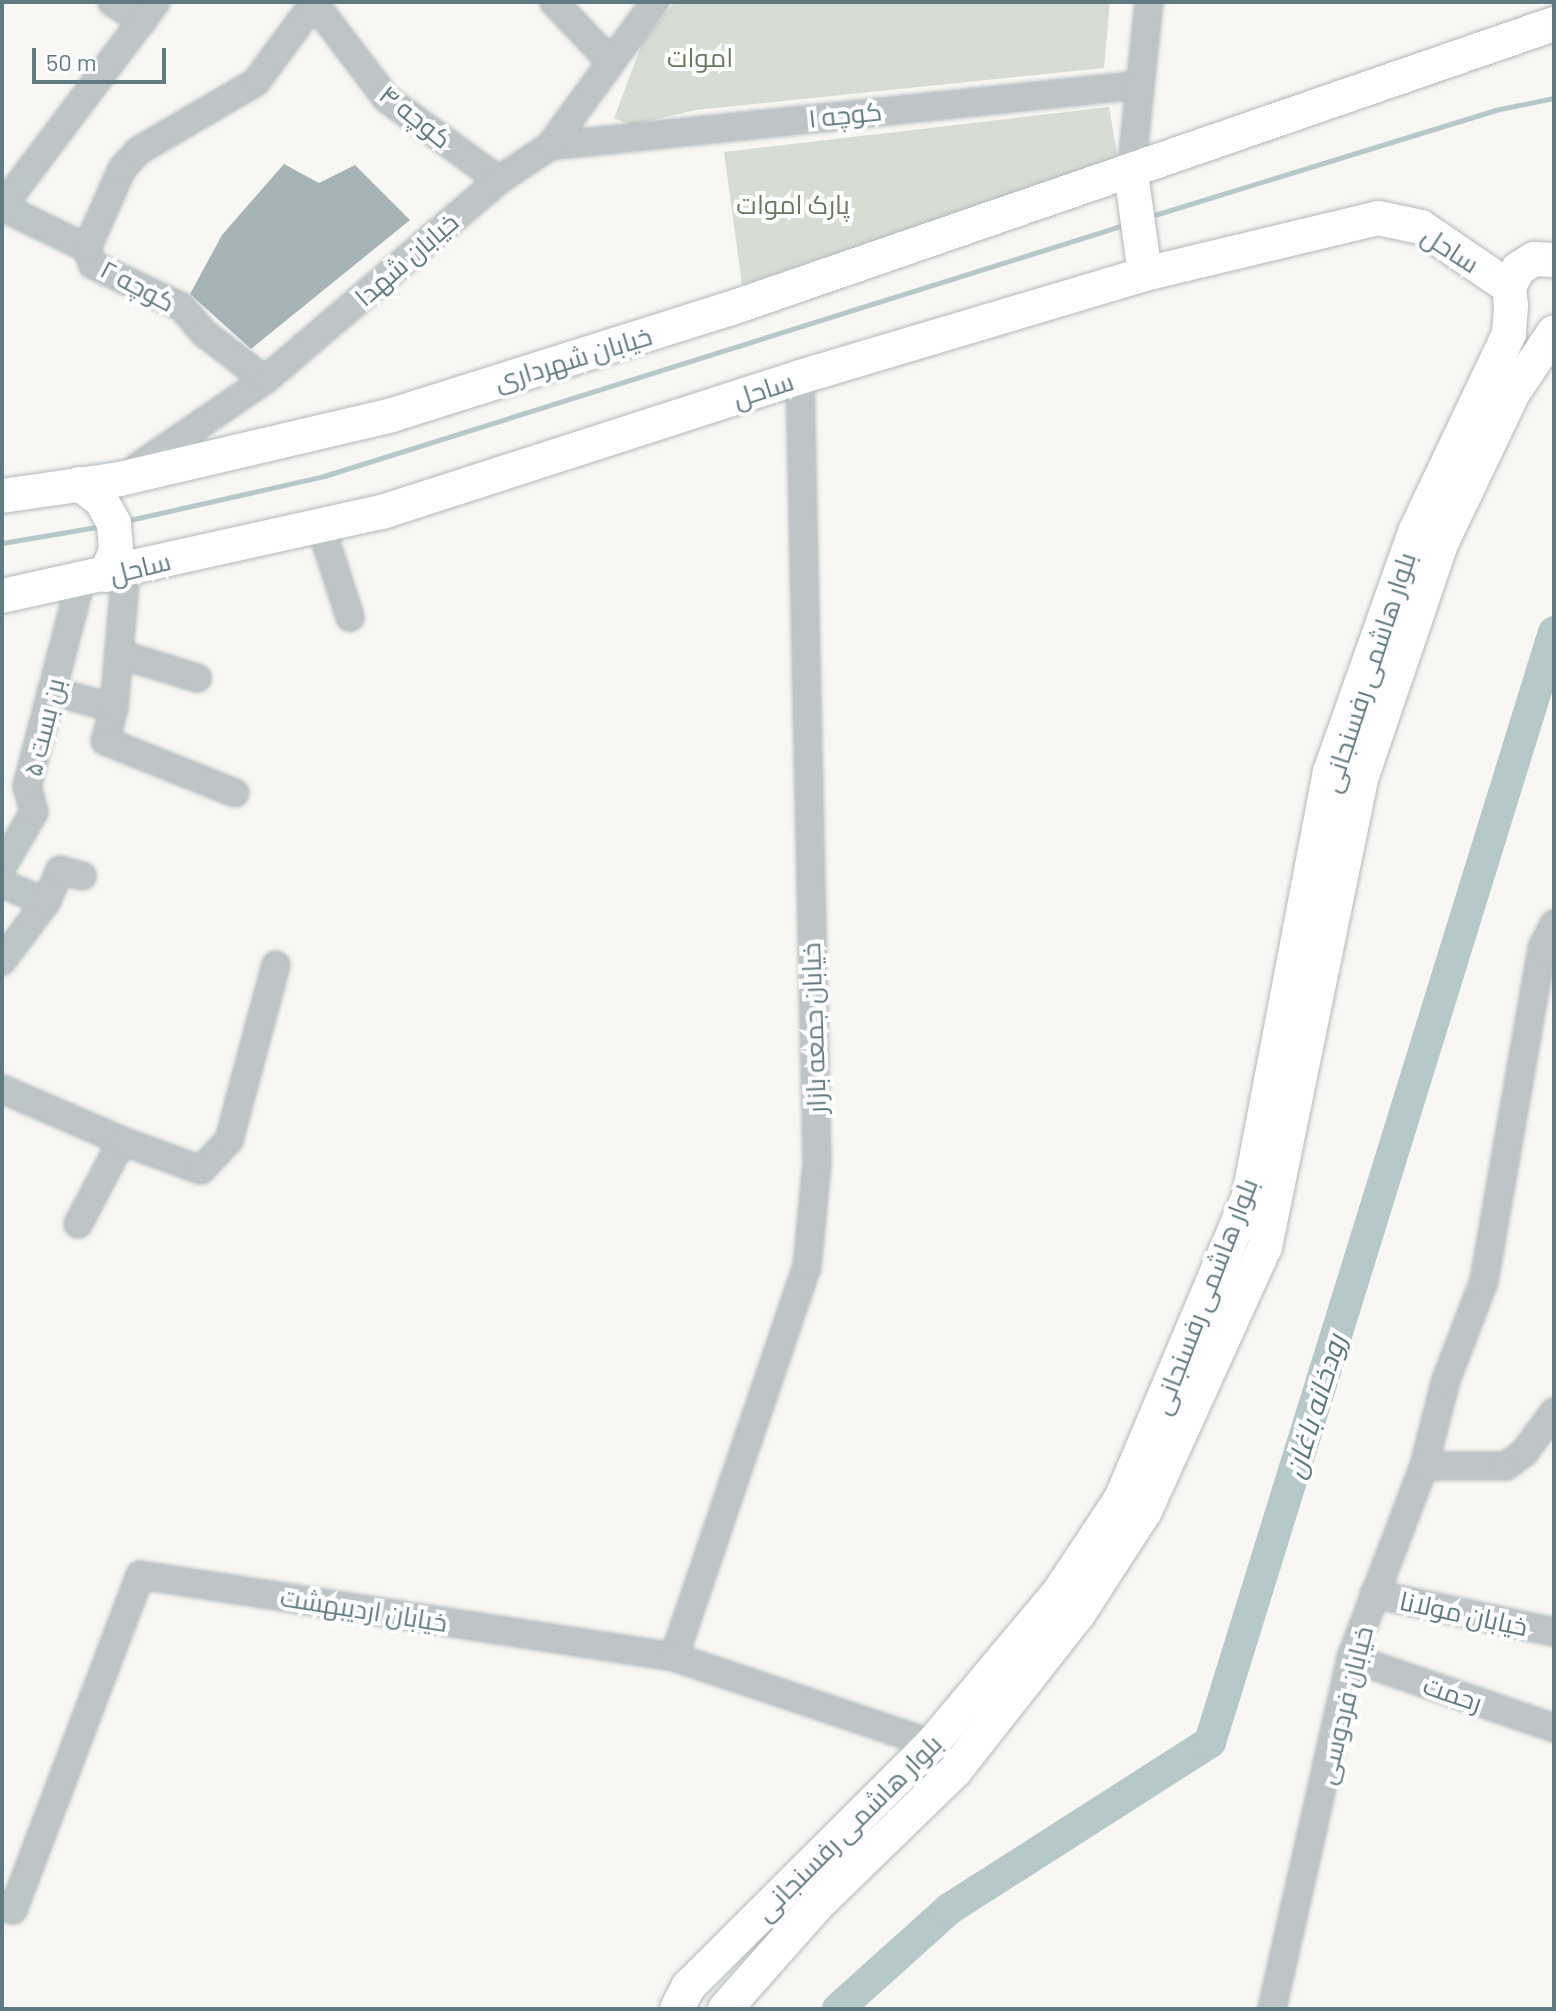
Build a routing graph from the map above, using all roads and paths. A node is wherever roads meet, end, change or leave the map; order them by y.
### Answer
1 (112, 2) edge
2 (554, 2) edge
3 (655, 2) edge
4 (1149, 2) edge
5 (314, 3) edge
6 (150, 12) edge
7 (1554, 24) edge
8 (609, 60) junction
9 (1140, 85) junction
10 (550, 146) junction
11 (1131, 173) junction
12 (499, 180) junction
13 (2, 207) edge
14 (87, 248) junction
15 (1552, 256) edge
16 (1145, 274) junction
17 (1510, 296) junction
18 (1554, 325) edge
19 (1554, 332) edge
20 (800, 377) junction
21 (265, 380) junction
22 (120, 479) junction
23 (79, 484) junction
24 (2, 496) edge
25 (320, 523) junction
26 (1428, 538) junction
27 (105, 575) junction
28 (2, 596) edge
29 (350, 617) dead end
30 (119, 654) junction
31 (197, 678) dead end
32 (51, 691) junction
33 (114, 708) junction
34 (235, 793) dead end
35 (2, 867) edge
36 (82, 876) dead end
37 (2, 884) edge
38 (46, 902) junction
39 (1554, 924) edge
40 (2, 961) edge
41 (276, 965) dead end
42 (2, 1089) edge
43 (122, 1141) junction
44 (78, 1224) dead end
45 (1554, 1412) edge
46 (1424, 1466) junction
47 (1133, 1505) junction
48 (1374, 1594) junction
49 (1554, 1632) edge
50 (674, 1657) junction
51 (1351, 1658) junction
52 (1554, 1728) edge
53 (932, 1744) junction
54 (8, 1908) edge
55 (677, 2009) edge
56 (725, 2009) edge
57 (1272, 2009) edge

1 - 6 street
2 - 8 street
3 - 8 street, خیابان شهدا
4 - 9 street
5 - 12 street, کوچه ۴
5 - 14 street
6 - 13 street
7 - 11 main road, خیابان شهرداری
8 - 10 street, خیابان شهدا
9 - 10 street, کوچه ۱
9 - 11 street
10 - 12 street, خیابان شهدا
11 - 16 main road
11 - 22 main road, خیابان شهرداری
12 - 21 street, خیابان شهدا
13 - 14 street, کوچه ۲
14 - 21 street, کوچه ۲
15 - 17 main road
16 - 17 main road, ساحل
16 - 20 main road, ساحل
17 - 18 main road, ساحل
17 - 26 main road, بلوار هاشمی رفسنجانی
19 - 26 main road, بلوار هاشمی رفسنجانی
20 - 25 main road, ساحل
20 - 50 street, خیابان جمعه بازار
21 - 22 street, خیابان شهدا
22 - 23 main road, خیابان شهرداری
23 - 24 main road, خیابان شهرداری
23 - 27 main road
25 - 27 main road, ساحل
25 - 29 street
26 - 47 main road, بلوار هاشمی رفسنجانی
27 - 28 main road, ساحل
27 - 30 street
27 - 32 street, بن بست ۵
30 - 31 street
30 - 33 street
32 - 33 street
32 - 35 street, بن بست ۵
33 - 34 street
36 - 38 street
37 - 38 street
38 - 40 street
39 - 46 street, خیابان فردوسی
41 - 43 street
42 - 43 street
43 - 44 street
45 - 46 street
46 - 48 street, خیابان فردوسی
47 - 53 main road, بلوار هاشمی رفسنجانی
47 - 56 main road, بلوار هاشمی رفسنجانی
48 - 49 street, خیابان مولانا
48 - 51 street, خیابان فردوسی
50 - 53 street, خیابان اردیبهشت
50 - 54 street, خیابان اردیبهشت
51 - 52 street, رحمت
51 - 57 street, خیابان فردوسی
53 - 55 main road, بلوار هاشمی رفسنجانی

